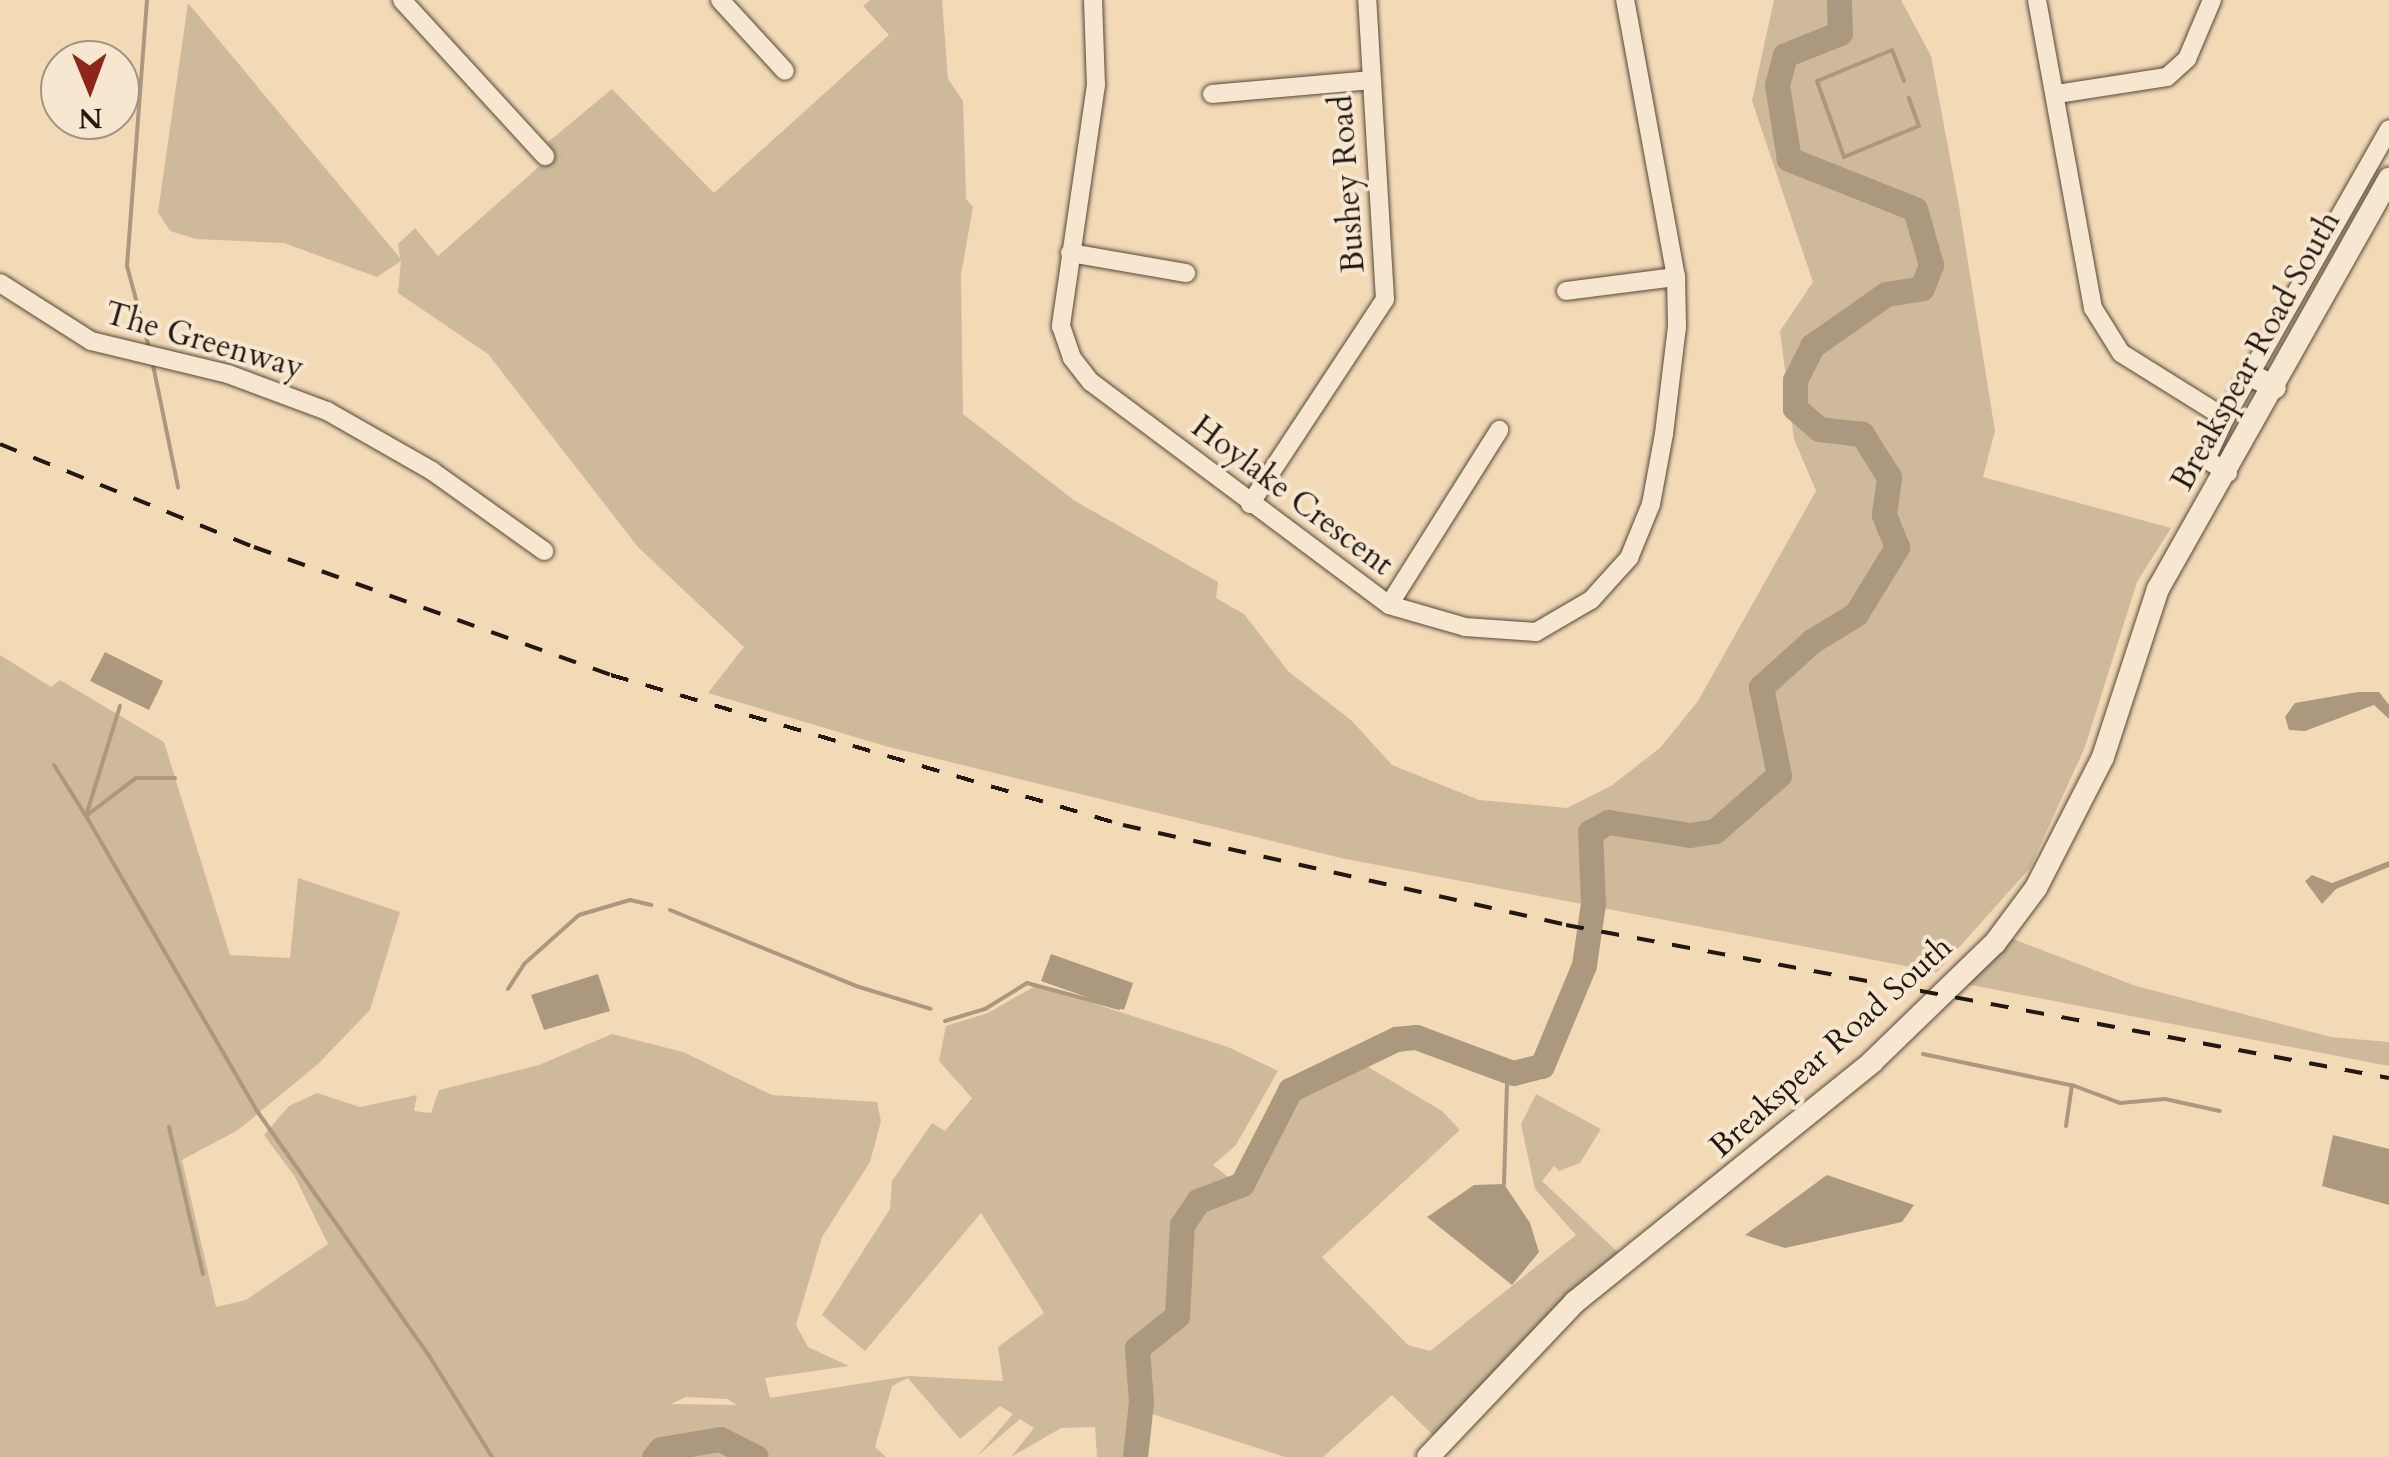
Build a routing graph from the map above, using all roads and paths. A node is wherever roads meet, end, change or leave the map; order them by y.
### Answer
1 (402, 0) edge
2 (720, 0) edge
3 (1093, 0) edge
4 (1368, 0) edge
5 (1625, 0) edge
6 (2037, 0) edge
7 (2212, 0) edge
8 (784, 70) dead end
9 (1371, 80) junction
10 (1212, 94) dead end
11 (2058, 94) junction
12 (2389, 129) edge
13 (544, 156) dead end
14 (2389, 179) edge
15 (1070, 253) junction
16 (1186, 273) dead end
17 (1676, 277) junction
18 (0, 283) edge
19 (1566, 291) dead end
20 (2251, 375) junction
21 (2275, 388) junction
22 (2225, 418) junction
23 (1500, 430) dead end
24 (2228, 473) junction
25 (1250, 504) junction
26 (544, 551) dead end
27 (1389, 605) junction
28 (1428, 1457) edge

1 - 13 street
2 - 8 street
3 - 15 street, Hoylake Crescent
4 - 9 street, Bushey Road
5 - 17 street, Hoylake Crescent
6 - 11 street
7 - 11 street
9 - 10 street
9 - 25 street, Bushey Road
11 - 22 street
12 - 20 street
14 - 21 street, Breakspear Road South
15 - 16 street
15 - 25 street, Hoylake Crescent
17 - 19 street
17 - 27 street, Hoylake Crescent
18 - 26 street, The Greenway
20 - 21 street
20 - 22 street
21 - 24 street, Breakspear Road South
22 - 24 street
23 - 27 street
24 - 28 street, Breakspear Road South
25 - 27 street, Hoylake Crescent

